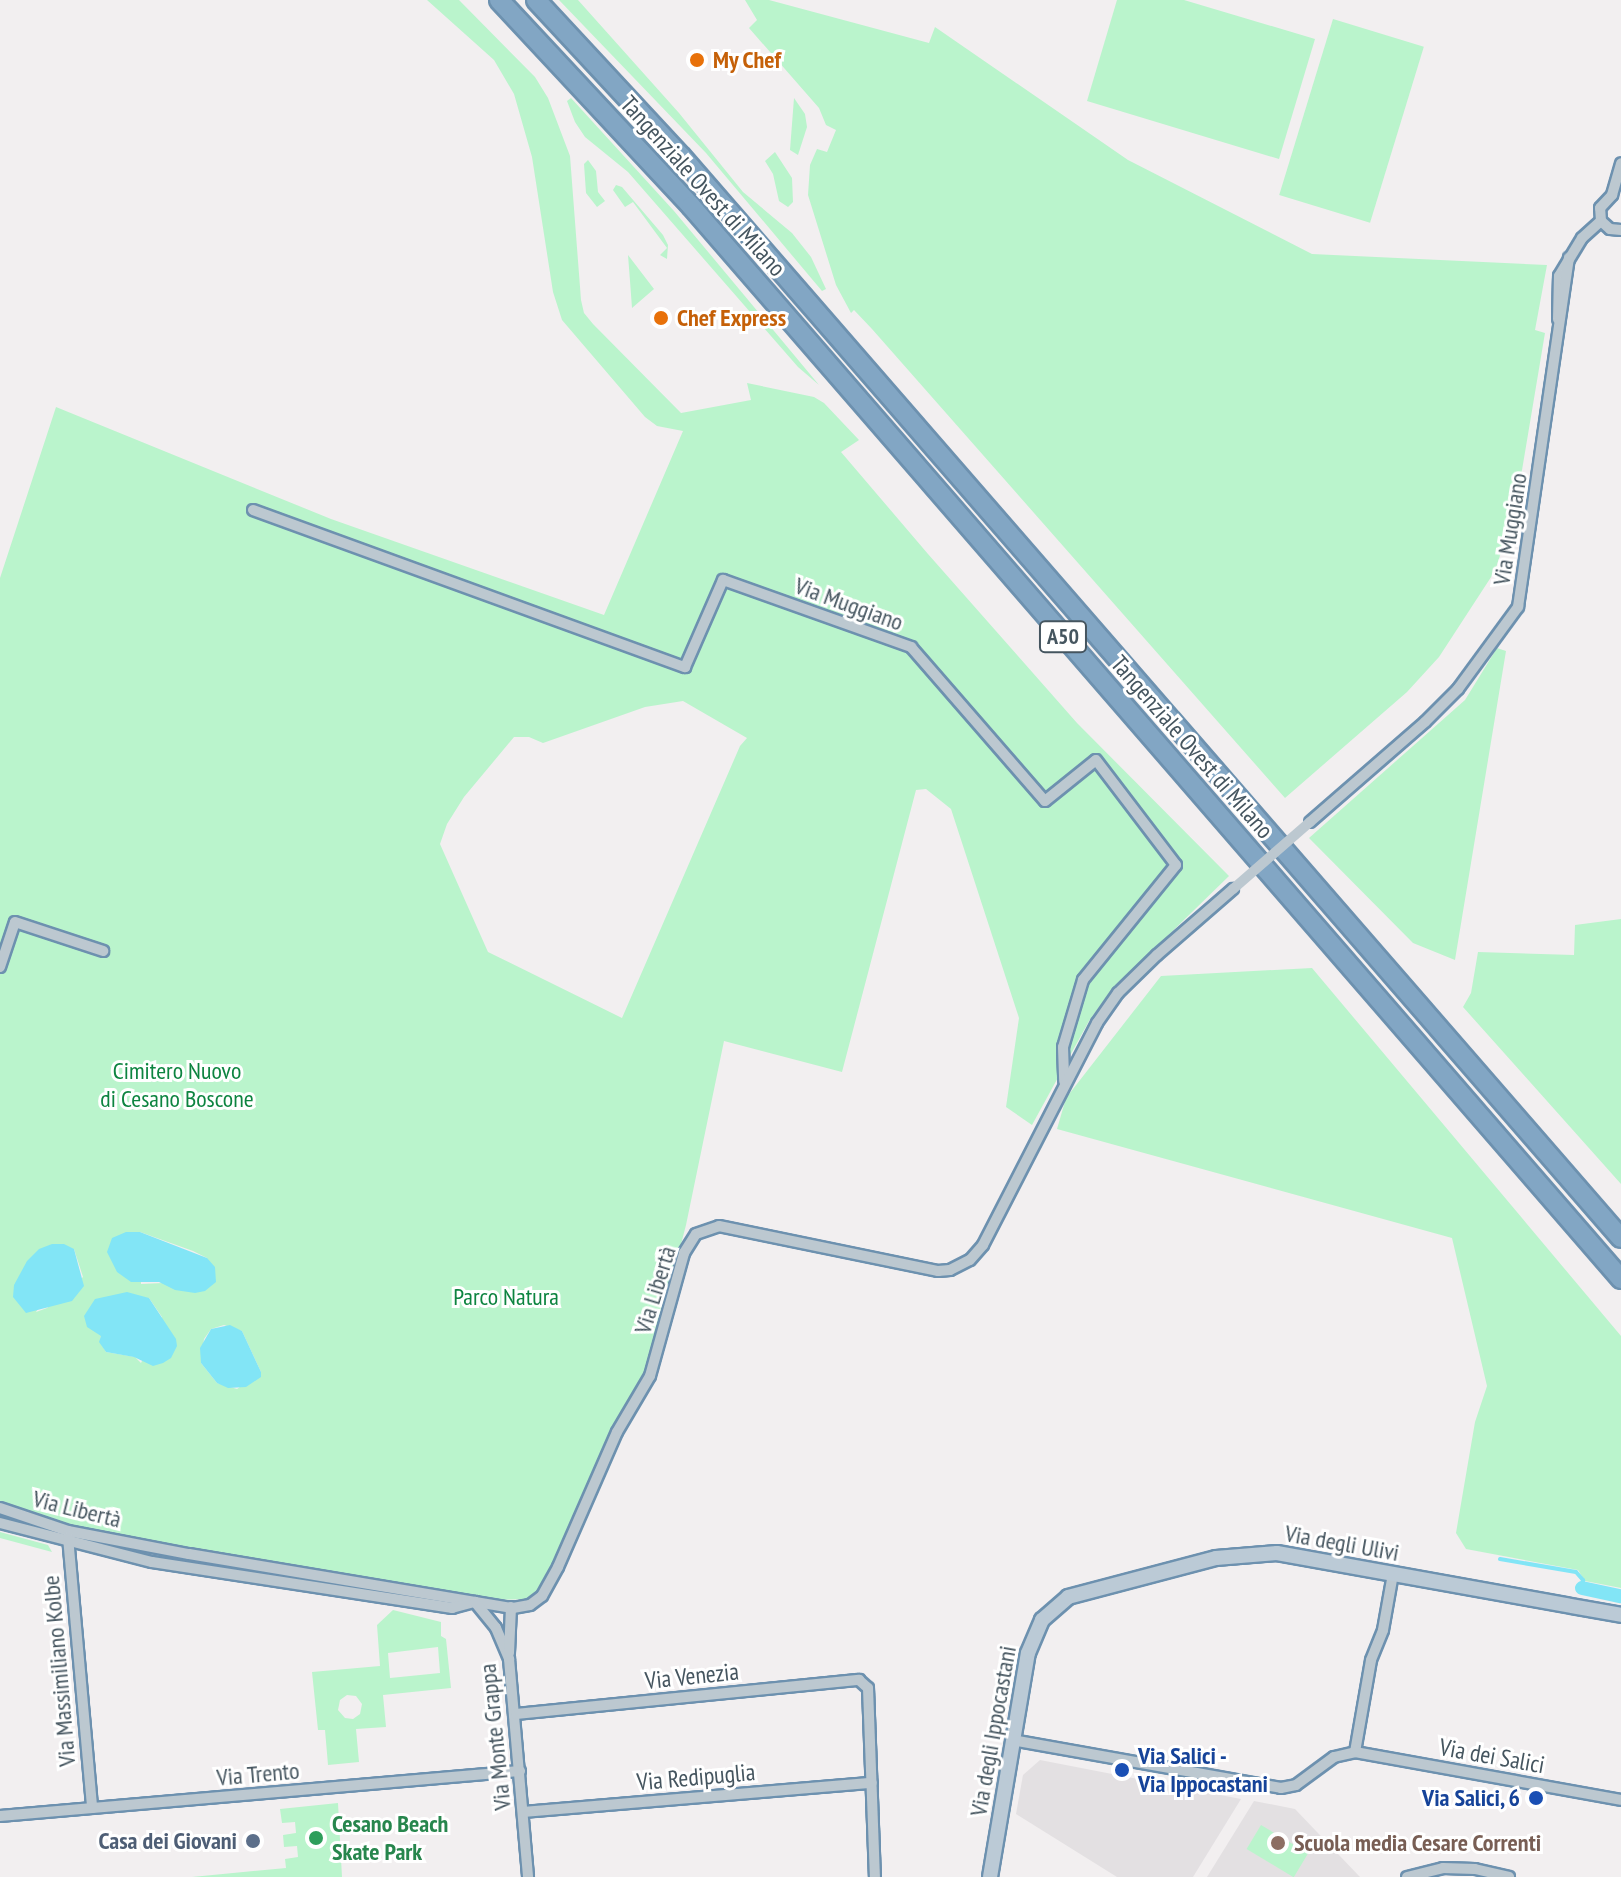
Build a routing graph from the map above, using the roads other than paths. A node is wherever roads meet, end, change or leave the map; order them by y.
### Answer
1 (499, 0) edge
2 (536, 0) edge
3 (1621, 163) edge
4 (1617, 194) edge
5 (1601, 221) junction
6 (1621, 230) edge
7 (253, 510) dead end
8 (103, 951) dead end
9 (0, 967) edge
10 (1065, 1083) junction
11 (1040, 1132) joint
12 (1621, 1238) edge
13 (1621, 1279) edge
14 (0, 1508) edge
15 (0, 1523) edge
16 (68, 1537) junction
17 (1393, 1574) junction
18 (475, 1602) junction
19 (1060, 1603) joint
20 (511, 1607) junction
21 (1621, 1615) edge
22 (509, 1659) junction
23 (516, 1714) junction
24 (1012, 1740) junction
25 (1355, 1752) junction
26 (520, 1771) junction
27 (872, 1783) junction
28 (1621, 1800) edge
29 (92, 1808) junction
30 (523, 1812) junction
31 (0, 1816) edge
32 (528, 1877) edge
33 (875, 1877) edge
34 (990, 1877) edge
35 (1407, 1877) edge
36 (1509, 1877) edge

1 - 13 highway, Tangenziale Ovest di Milano / A50
2 - 12 highway, Tangenziale Ovest di Milano / A50
3 - 4 street, Via Muggiano
4 - 5 street, Via Muggiano
5 - 6 street
5 - 10 street, Via Muggiano, bridge
7 - 10 street, Via Muggiano
8 - 9 street
10 - 11 street, Via Muggiano
11 - 20 street, Via Libertà
14 - 16 street, Via Libertà
15 - 16 street, Via Libertà
16 - 18 street, Via Libertà
16 - 29 street, Via Massimiliano Kolbe
17 - 19 street, Via degli Ulivi
17 - 21 street, Via degli Ulivi
17 - 25 street
18 - 20 street, Via Libertà
18 - 22 street, Via Monte Grappa
19 - 24 street, Via degli Ippocastani
20 - 22 street
22 - 23 street, Via Monte Grappa
23 - 26 street, Via Monte Grappa
23 - 27 street, Via Venezia
24 - 25 street
24 - 34 street, Via degli Ippocastani
25 - 28 street, Via dei Salici
26 - 29 street, Via Trento
26 - 30 street, Via Monte Grappa
27 - 30 street, Via Redipuglia
27 - 33 street
29 - 31 street, Via Trento
30 - 32 street, Via Monte Grappa
35 - 36 street

